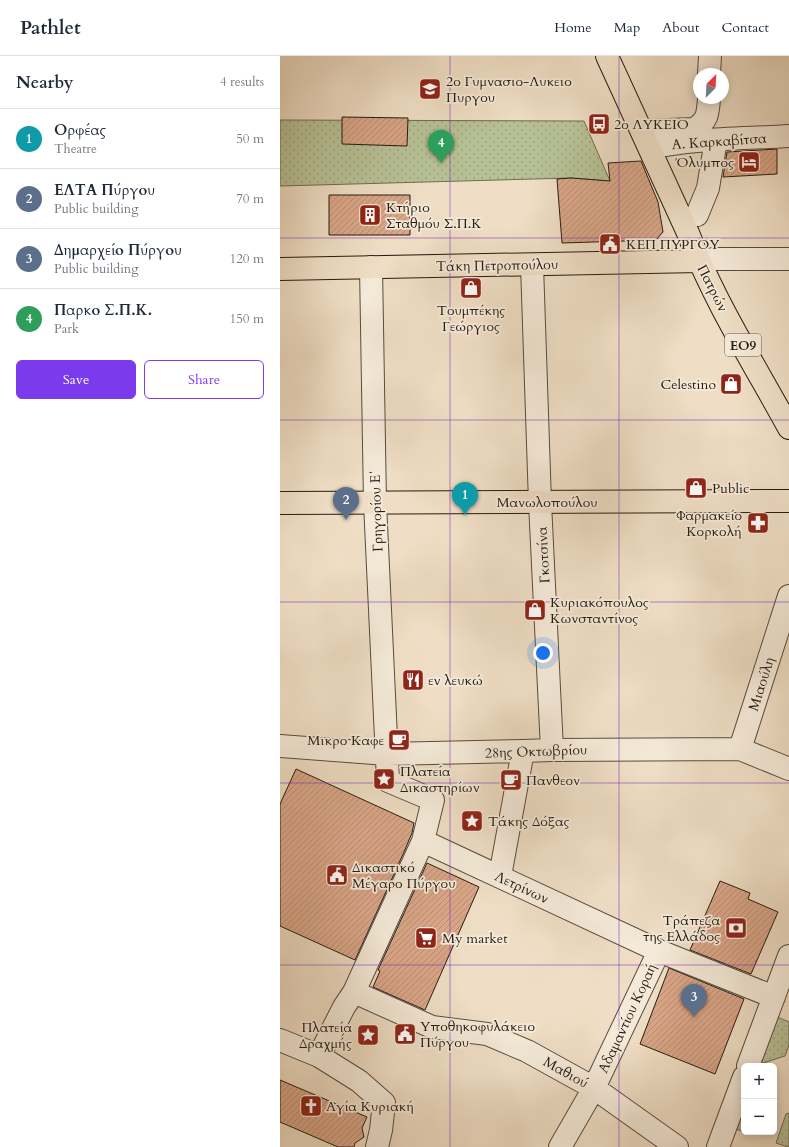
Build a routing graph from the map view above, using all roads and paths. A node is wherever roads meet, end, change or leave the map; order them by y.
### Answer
1 (607, 56) edge
2 (624, 56) edge
3 (710, 56) edge
4 (709, 68) edge
5 (709, 104) edge
6 (789, 136) edge
7 (654, 139) junction
8 (716, 140) junction
9 (697, 215) junction
10 (789, 259) edge
11 (707, 260) junction
12 (532, 265) junction
13 (371, 267) junction
14 (280, 269) edge
15 (789, 404) edge
16 (789, 428) edge
17 (789, 501) edge
18 (280, 502) edge
19 (375, 503) junction
20 (540, 503) junction
21 (789, 596) edge
22 (280, 746) edge
23 (740, 749) junction
24 (552, 750) junction
25 (523, 752) junction
26 (386, 754) junction
27 (789, 769) edge
28 (423, 841) junction
29 (500, 876) junction
30 (659, 951) junction
31 (789, 956) edge
32 (354, 992) junction
33 (774, 997) junction
34 (280, 1040) edge
35 (319, 1056) junction
36 (749, 1063) edge
37 (741, 1085) edge
38 (594, 1088) junction
39 (377, 1147) edge
40 (560, 1147) edge
41 (677, 1147) edge
42 (718, 1147) edge

1 - 7 main road, Πατρών / ΕΟ9
2 - 7 main road, Πατρών / ΕΟ9
3 - 4 street
5 - 7 street
6 - 8 street, Α. Καρκαβίτσα
7 - 8 street, Α. Καρκαβίτσα
7 - 9 main road, Πατρών / ΕΟ9
7 - 11 main road, Πατρών / ΕΟ9
8 - 9 street
9 - 11 main road, Πατρών / ΕΟ9
10 - 11 street
11 - 12 main road, Τάκη Πετροπούλου
11 - 15 main road, Πατρών / ΕΟ9
11 - 16 main road, Πατρών / ΕΟ9
12 - 13 main road, Τάκη Πετροπούλου
12 - 20 street, Γκοτσίνα
13 - 14 main road, Τάκη Πετροπούλου
13 - 19 street, Γρηγορίου Ε΄
17 - 20 main road, Μανωλοπούλου
18 - 19 main road, Μανωλοπούλου
19 - 20 main road, Μανωλοπούλου
19 - 26 street, Γρηγορίου Ε΄
20 - 24 street, Γκοτσίνα
21 - 23 street, Μιαούλη
22 - 26 street, 28ης Οκτωβρίου
23 - 24 street, 28ης Οκτωβρίου
23 - 27 street, 28ης Οκτωβρίου
24 - 25 street, 28ης Οκτωβρίου
25 - 26 street, 28ης Οκτωβρίου
25 - 29 street
26 - 28 street, Γρηγορίου Ε΄
28 - 29 street, Λετρίνων
28 - 32 street
29 - 30 street, Λετρίνων
30 - 33 street, Λετρίνων
30 - 38 street, Αδαμαντίου Κοραή
31 - 33 street
32 - 35 street
32 - 38 street, Μαθιού
33 - 36 street
34 - 35 street
35 - 39 street
37 - 42 street
38 - 40 street, Αδαμαντίου Κοραή
38 - 41 street, Μαθιού

